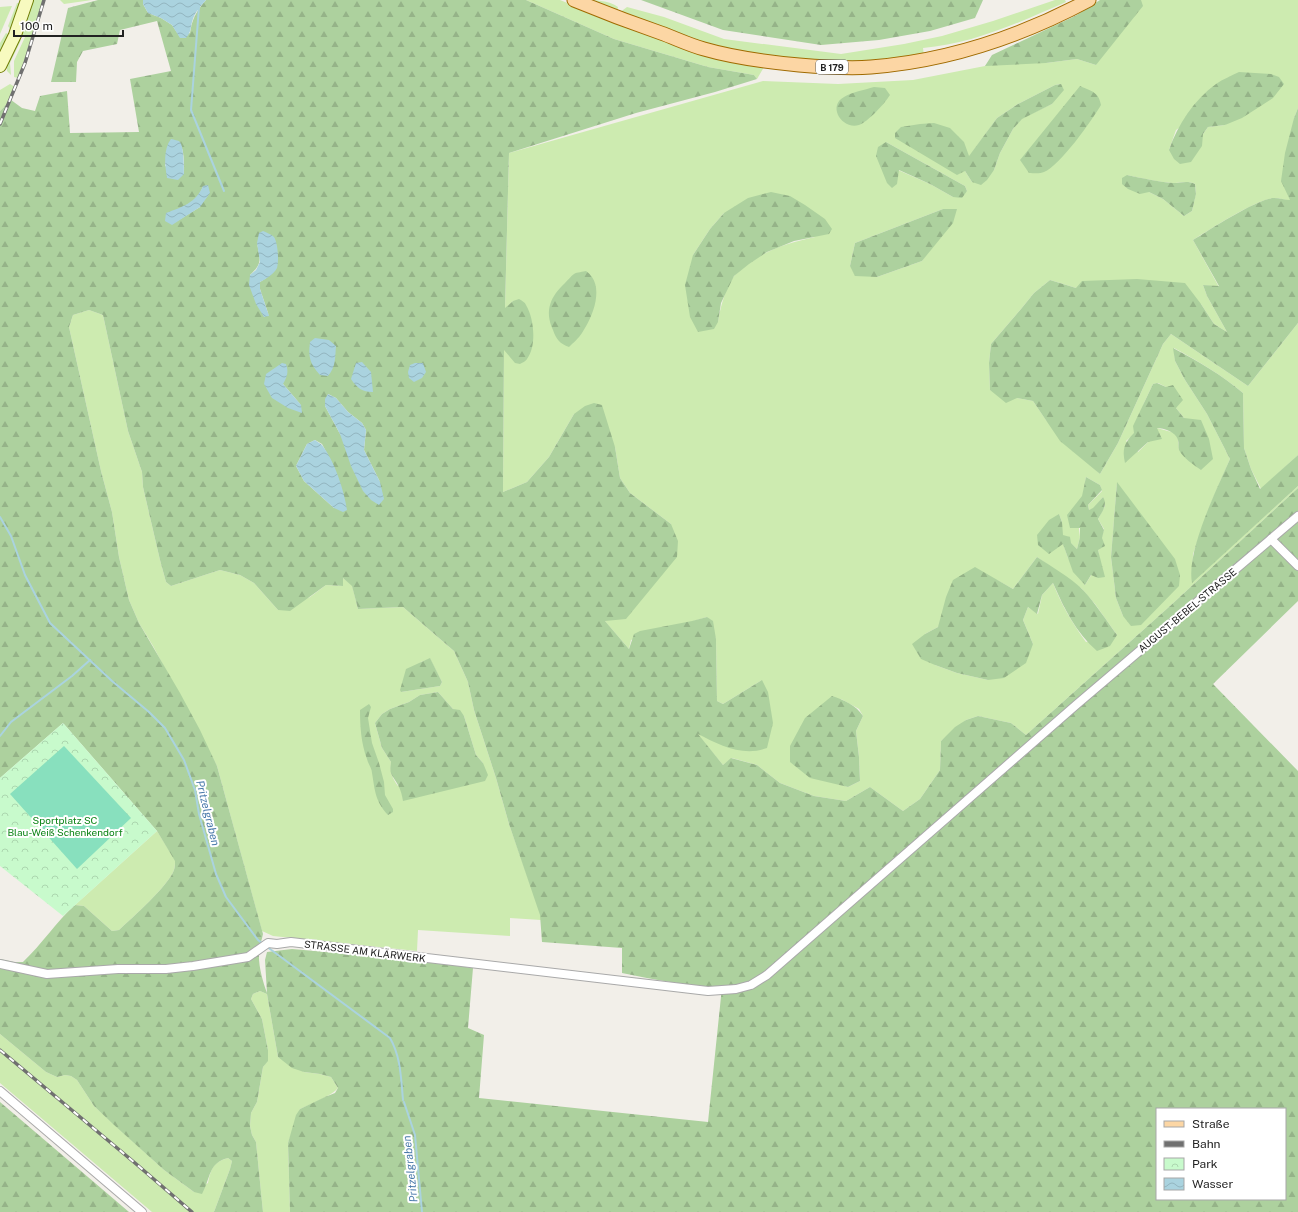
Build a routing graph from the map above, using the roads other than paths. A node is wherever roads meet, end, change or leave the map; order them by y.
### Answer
1 (27, 0) edge
2 (574, 0) edge
3 (1089, 0) edge
4 (0, 66) edge
5 (1298, 516) edge
6 (1271, 539) junction
7 (1298, 566) edge
8 (0, 964) edge
9 (736, 989) joint
10 (0, 1091) edge
11 (142, 1212) edge

1 - 4 main road
2 - 3 main road, B 179
5 - 6 street, AUGUST-BEBEL-STRASSE
6 - 7 street
6 - 9 street, AUGUST-BEBEL-STRASSE
8 - 9 street, STRASSE AM KLÄRWERK
10 - 11 street

